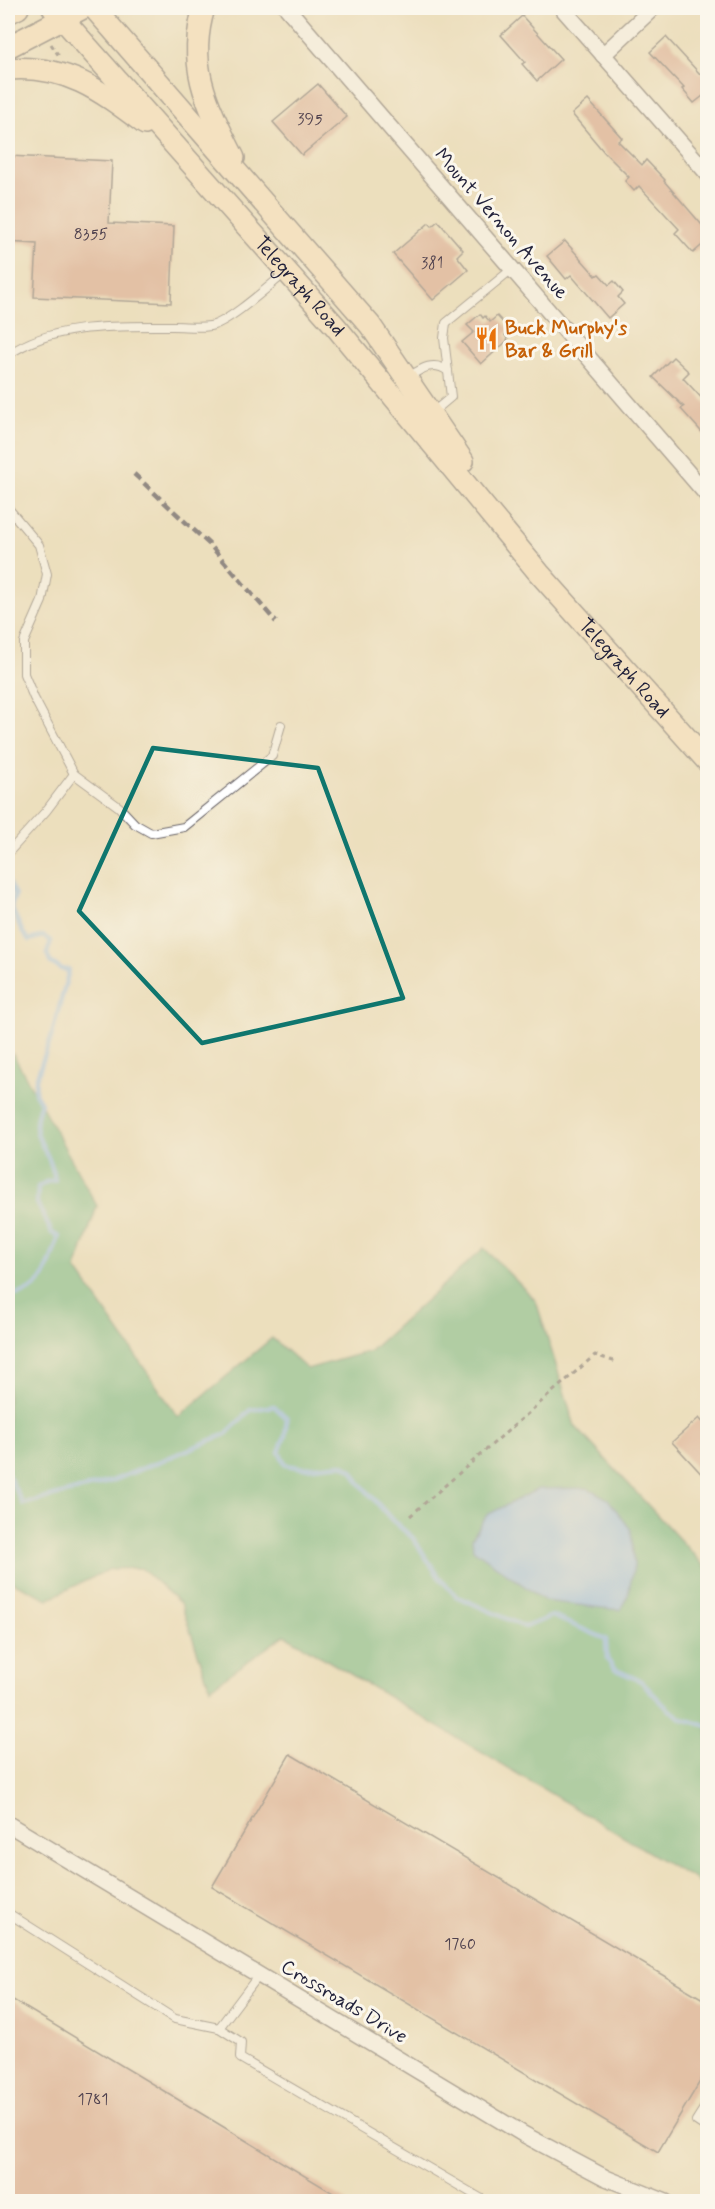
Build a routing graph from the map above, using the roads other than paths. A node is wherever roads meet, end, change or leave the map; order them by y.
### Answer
1 (18, 8) edge
2 (83, 8) edge
3 (94, 8) edge
4 (204, 8) edge
5 (287, 8) edge
6 (562, 8) edge
7 (653, 8) edge
8 (8, 13) edge
9 (58, 13) edge
10 (8, 47) edge
11 (603, 55) junction
12 (8, 69) edge
13 (184, 155) junction
14 (708, 174) edge
15 (248, 186) junction
16 (512, 269) junction
17 (286, 272) junction
18 (8, 355) edge
19 (448, 371) junction
20 (406, 378) junction
21 (431, 414) junction
22 (708, 496) edge
23 (8, 508) edge
24 (539, 573) junction
25 (281, 725) dead end
26 (708, 762) edge
27 (74, 774) junction
28 (8, 853) edge
29 (8, 1824) edge
30 (8, 1913) edge
31 (259, 1975) junction
32 (219, 2028) junction
33 (708, 2102) edge
34 (708, 2129) edge
35 (488, 2202) edge
36 (666, 2202) edge

1 - 8 main road
2 - 9 main road
3 - 15 main road, Telegraph Road
4 - 15 main road
5 - 16 street, Mount Vernon Avenue
6 - 11 street
7 - 11 street
9 - 10 main road
9 - 13 main road, Telegraph Road
11 - 14 street
12 - 13 main road
13 - 17 main road, Telegraph Road
15 - 20 main road, Telegraph Road
16 - 19 lane
16 - 22 street, Mount Vernon Avenue
17 - 18 lane
17 - 24 main road, Telegraph Road
19 - 20 lane
19 - 21 lane
20 - 21 main road, Telegraph Road
21 - 24 main road, Telegraph Road
23 - 27 lane
24 - 26 main road, Telegraph Road
25 - 27 lane
27 - 28 lane
29 - 31 street, Crossroads Drive
30 - 32 lane
31 - 32 lane
31 - 36 street, Crossroads Drive
32 - 35 lane
33 - 34 lane

